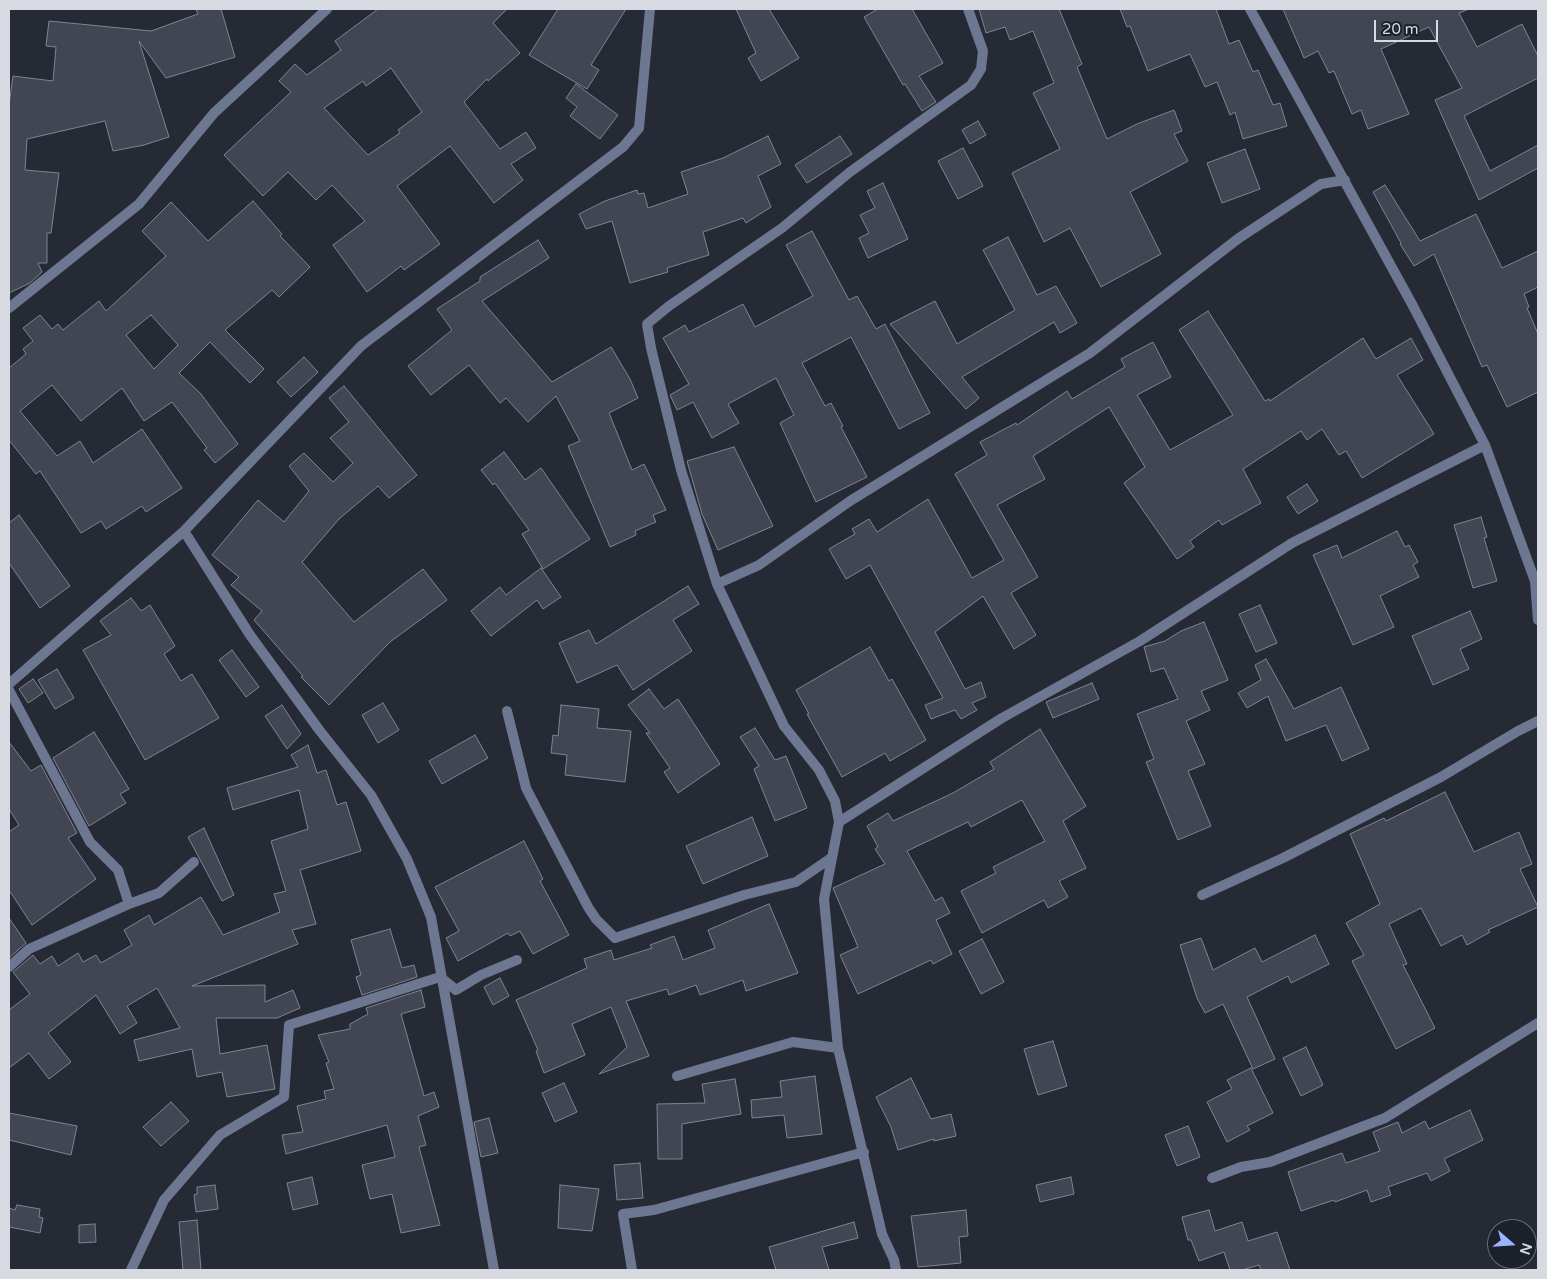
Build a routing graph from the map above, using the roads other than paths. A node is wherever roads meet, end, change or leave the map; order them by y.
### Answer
1 (327, 9) edge
2 (650, 9) edge
3 (968, 9) edge
4 (1250, 9) edge
5 (1345, 180) junction
6 (9, 308) edge
7 (1485, 445) junction
8 (184, 532) junction
9 (717, 584) junction
10 (1538, 620) edge
11 (9, 684) edge
12 (9, 690) edge
13 (507, 711) dead end
14 (1538, 721) edge
15 (839, 822) junction
16 (832, 858) junction
17 (194, 862) dead end
18 (1202, 895) dead end
19 (128, 904) junction
20 (517, 960) dead end
21 (9, 967) edge
22 (440, 977) junction
23 (1538, 1023) edge
24 (838, 1048) junction
25 (677, 1076) dead end
26 (864, 1152) junction
27 (1212, 1178) dead end
28 (131, 1270) edge
29 (494, 1270) edge
30 (632, 1270) edge
31 (896, 1270) edge

1 - 6 street
2 - 8 street
3 - 9 street
4 - 5 street
5 - 7 street
5 - 9 street
7 - 10 street
7 - 15 street
8 - 11 street
8 - 22 street
9 - 15 street
12 - 19 street
13 - 16 street
14 - 18 street
15 - 16 street
16 - 24 street
17 - 19 street
19 - 21 street
20 - 22 street
22 - 28 street
22 - 29 street
23 - 27 street
24 - 25 street
24 - 26 street
26 - 30 street
26 - 31 street

